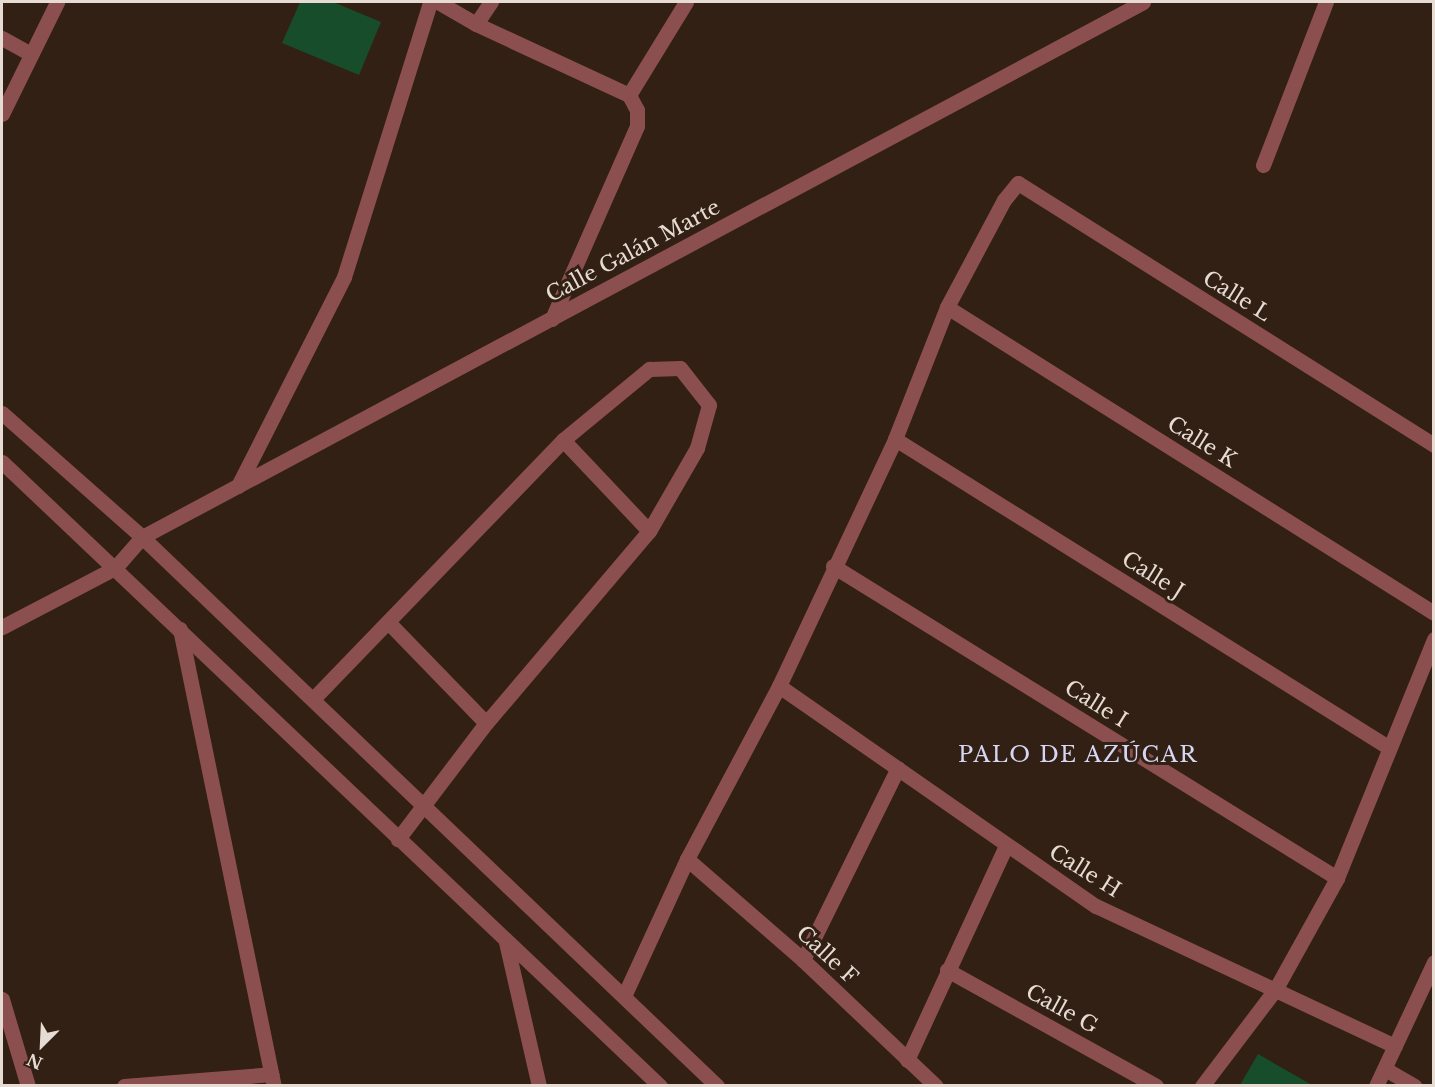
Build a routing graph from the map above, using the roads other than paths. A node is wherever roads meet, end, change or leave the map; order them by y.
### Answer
1 (57, 2) edge
2 (430, 2) edge
3 (438, 2) edge
4 (491, 2) edge
5 (686, 2) edge
6 (1143, 2) edge
7 (1326, 2) edge
8 (476, 24) junction
9 (2, 38) edge
10 (31, 54) junction
11 (629, 94) junction
12 (2, 114) edge
13 (1263, 165) dead end
14 (947, 307) junction
15 (552, 319) junction
16 (2, 413) edge
17 (896, 439) junction
18 (563, 440) junction
19 (1434, 445) edge
20 (2, 462) edge
21 (238, 486) junction
22 (649, 531) junction
23 (142, 537) junction
24 (833, 566) junction
25 (116, 568) junction
26 (1434, 613) edge
27 (389, 623) junction
28 (2, 627) edge
29 (180, 629) junction
30 (1434, 639) edge
31 (779, 686) junction
32 (313, 699) junction
33 (486, 723) junction
34 (1388, 747) junction
35 (898, 768) junction
36 (423, 803) junction
37 (399, 838) junction
38 (1006, 846) junction
39 (687, 859) junction
40 (1337, 878) junction
41 (506, 942) junction
42 (803, 960) junction
43 (1434, 962) edge
44 (947, 970) junction
45 (1275, 990) junction
46 (624, 996) junction
47 (2, 999) edge
48 (1395, 1047) junction
49 (907, 1060) junction
50 (1385, 1069) junction
51 (273, 1080) edge
52 (28, 1086) edge
53 (124, 1086) edge
54 (539, 1086) edge
55 (660, 1086) edge
56 (717, 1086) edge
57 (936, 1086) edge
58 (1156, 1086) edge
59 (1202, 1086) edge
60 (1376, 1086) edge
61 (1414, 1086) edge

1 - 10 street
2 - 21 street
3 - 8 street
4 - 8 street
5 - 11 street
6 - 15 street, Calle Galán Marte
7 - 13 street
8 - 11 street
9 - 10 street
10 - 12 street
11 - 15 street
14 - 17 street
14 - 19 street, Calle L
14 - 26 street, Calle K
15 - 21 street, Calle Galán Marte
16 - 23 street
17 - 24 street
17 - 34 street, Calle J
18 - 22 street
18 - 22 street
18 - 27 street
20 - 25 street
21 - 23 street, Calle Galán Marte
22 - 33 street
23 - 25 street
23 - 32 street
24 - 31 street
24 - 40 street, Calle I
25 - 28 street
25 - 29 street
27 - 32 street
27 - 33 street
29 - 37 street
29 - 51 street
30 - 34 street
31 - 35 street, Calle H
31 - 39 street
32 - 36 street
33 - 36 street
34 - 40 street
35 - 38 street, Calle H
35 - 42 street
36 - 37 street
36 - 46 street
37 - 41 street
38 - 44 street
38 - 45 street, Calle H
39 - 42 street, Calle F
39 - 46 street
40 - 45 street
41 - 54 street
41 - 55 street
42 - 49 street, Calle F
43 - 48 street
44 - 49 street
44 - 58 street, Calle G
45 - 48 street, Calle H
45 - 59 street
46 - 56 street
47 - 52 street
48 - 50 street
49 - 57 street, Calle F
50 - 60 street
50 - 61 street
51 - 53 street

